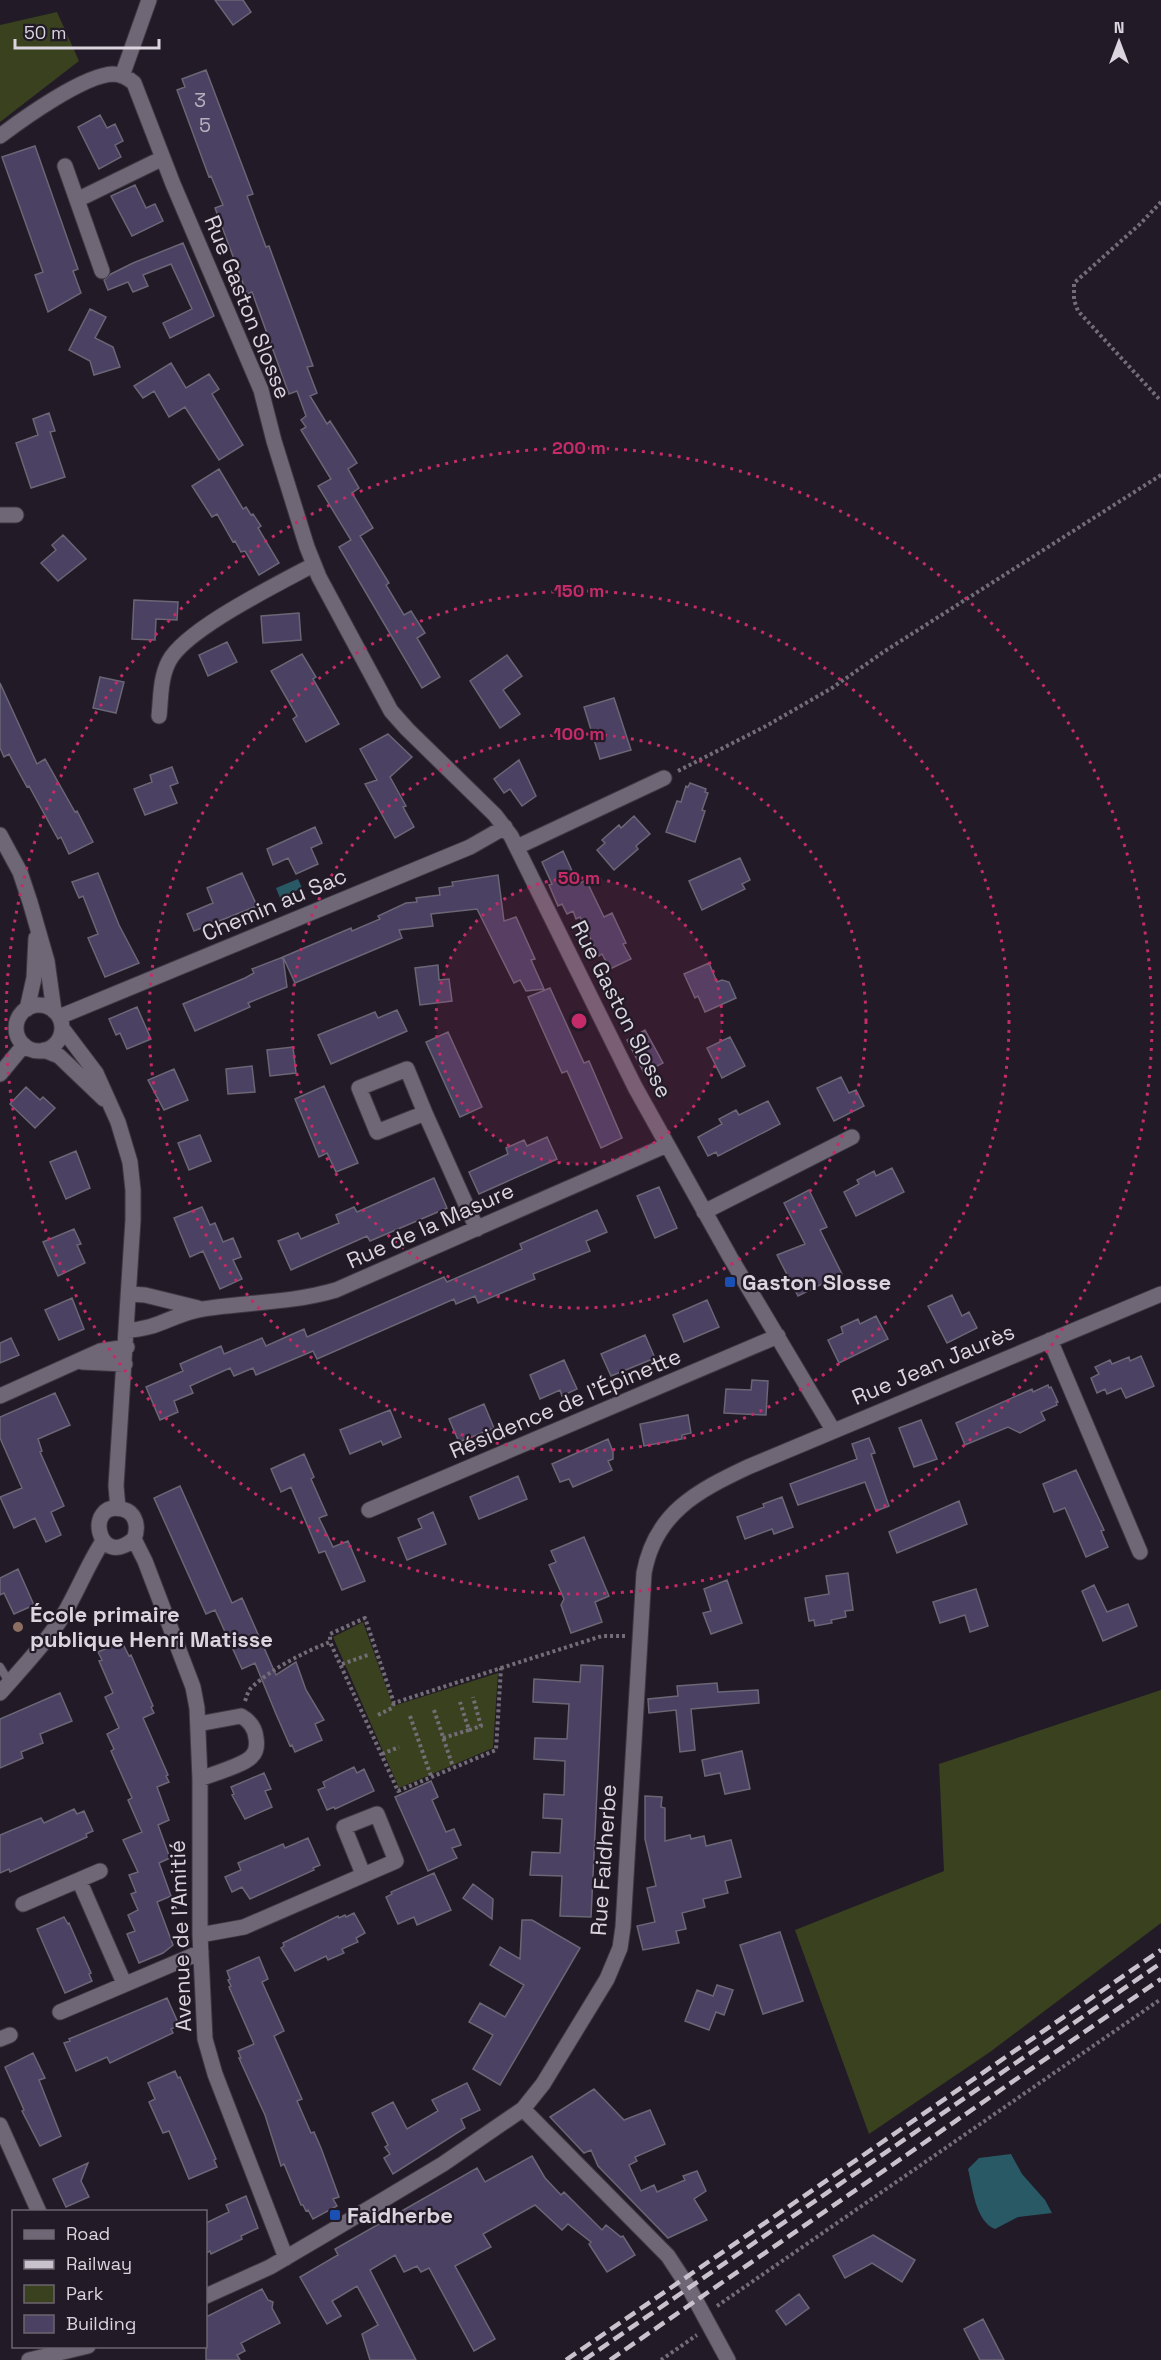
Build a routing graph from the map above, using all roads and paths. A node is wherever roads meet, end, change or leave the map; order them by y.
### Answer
1 (149, 0) edge
2 (122, 76) junction
3 (0, 136) edge
4 (163, 158) junction
5 (65, 166) dead end
6 (77, 200) junction
7 (1161, 202) edge
8 (102, 271) dead end
9 (1161, 401) edge
10 (1161, 475) edge
11 (0, 515) edge
12 (16, 515) dead end
13 (314, 565) junction
14 (159, 716) dead end
15 (664, 778) joint
16 (505, 827) junction
17 (0, 835) edge
18 (517, 847) junction
19 (35, 923) junction
20 (27, 1009) junction
21 (58, 1019) junction
22 (24, 1045) junction
23 (44, 1050) junction
24 (0, 1074) edge
25 (111, 1108) junction
26 (425, 1113) junction
27 (852, 1137) dead end
28 (667, 1145) junction
29 (704, 1212) junction
30 (477, 1229) junction
31 (129, 1294) junction
32 (1161, 1294) edge
33 (201, 1309) junction
34 (127, 1330) junction
35 (778, 1336) junction
36 (1050, 1340) junction
37 (127, 1347) junction
38 (76, 1363) junction
39 (125, 1364) junction
40 (0, 1396) edge
41 (833, 1430) junction
42 (118, 1508) junction
43 (369, 1510) dead end
44 (134, 1539) junction
45 (103, 1541) junction
46 (1140, 1552) dead end
47 (639, 1636) junction
48 (330, 1642) junction
49 (368, 1655) dead end
50 (342, 1664) junction
51 (0, 1667) edge
52 (501, 1668) junction
53 (5, 1687) edge
54 (473, 1697) dead end
55 (460, 1702) dead end
56 (394, 1703) junction
57 (434, 1710) dead end
58 (378, 1714) dead end
59 (241, 1716) junction
60 (410, 1716) dead end
61 (198, 1724) junction
62 (469, 1730) junction
63 (443, 1738) junction
64 (399, 1747) dead end
65 (382, 1754) junction
66 (453, 1767) junction
67 (431, 1776) junction
68 (200, 1779) junction
69 (100, 1871) dead end
70 (363, 1874) dead end
71 (79, 1880) junction
72 (23, 1904) dead end
73 (200, 1935) junction
74 (201, 1952) junction
75 (124, 1983) junction
76 (1161, 1999) edge
77 (60, 2012) dead end
78 (523, 2109) junction
79 (0, 2125) edge
80 (39, 2210) edge
81 (286, 2258) junction
82 (207, 2296) edge
83 (707, 2320) junction
84 (80, 2348) edge
85 (29, 2360) edge
86 (661, 2360) edge
87 (728, 2360) edge

1 - 2 street
2 - 3 street
2 - 4 street, Rue Gaston Slosse
4 - 6 street
4 - 13 street, Rue Gaston Slosse
5 - 6 street
6 - 8 street
7 - 9 path
10 - 15 path
11 - 12 street
13 - 14 street
13 - 16 street, Rue Gaston Slosse
15 - 18 street
16 - 18 street, Rue Gaston Slosse
16 - 21 street, Chemin au Sac
17 - 19 street
18 - 28 street, Rue Gaston Slosse
19 - 20 street
19 - 21 street
20 - 21 street
20 - 22 street
21 - 23 street
21 - 25 street
22 - 23 street
22 - 24 street
23 - 25 street
25 - 31 street
26 - 26 street
26 - 30 street
27 - 29 street
28 - 29 street, Rue Gaston Slosse
28 - 30 street, Rue de la Masure
29 - 35 street, Rue Gaston Slosse
30 - 33 street, Rue de la Masure
31 - 33 street, Rue de la Masure
31 - 34 street
32 - 36 street, Rue Jean Jaurès
33 - 34 street, Rue de la Masure
34 - 37 street
35 - 41 street, Rue Gaston Slosse
35 - 43 street, Résidence de l’Épinette
36 - 41 street, Rue Jean Jaurès
36 - 46 street, Rue Jean Jaurès
37 - 38 street
37 - 39 street
38 - 39 street
38 - 40 street
39 - 42 street
41 - 47 street, Rue Faidherbe
42 - 44 street, Avenue de l'Amitié
42 - 45 street
44 - 45 street
44 - 61 street, Avenue de l'Amitié
45 - 53 street
47 - 52 path
47 - 78 street, Rue Faidherbe
48 - 50 path
48 - 56 path
48 - 59 path
49 - 50 path
50 - 65 path
51 - 53 lane
52 - 56 path
52 - 66 path
54 - 62 path
55 - 62 path
56 - 58 path
57 - 63 path
59 - 61 street
59 - 68 street
60 - 67 path
61 - 68 street, Avenue de l'Amitié
62 - 63 path
63 - 66 path
64 - 65 path
65 - 67 path
66 - 67 path
68 - 73 street, Avenue de l'Amitié
69 - 71 street
70 - 73 street
71 - 72 street
71 - 75 street
73 - 74 street, Avenue de l'Amitié
74 - 75 street
74 - 81 street, Avenue de l'Amitié
75 - 77 street
76 - 83 path
78 - 81 street, Rue Faidherbe
78 - 83 street
79 - 80 street
81 - 82 street, Rue Faidherbe
83 - 86 path
83 - 87 street
84 - 85 street

